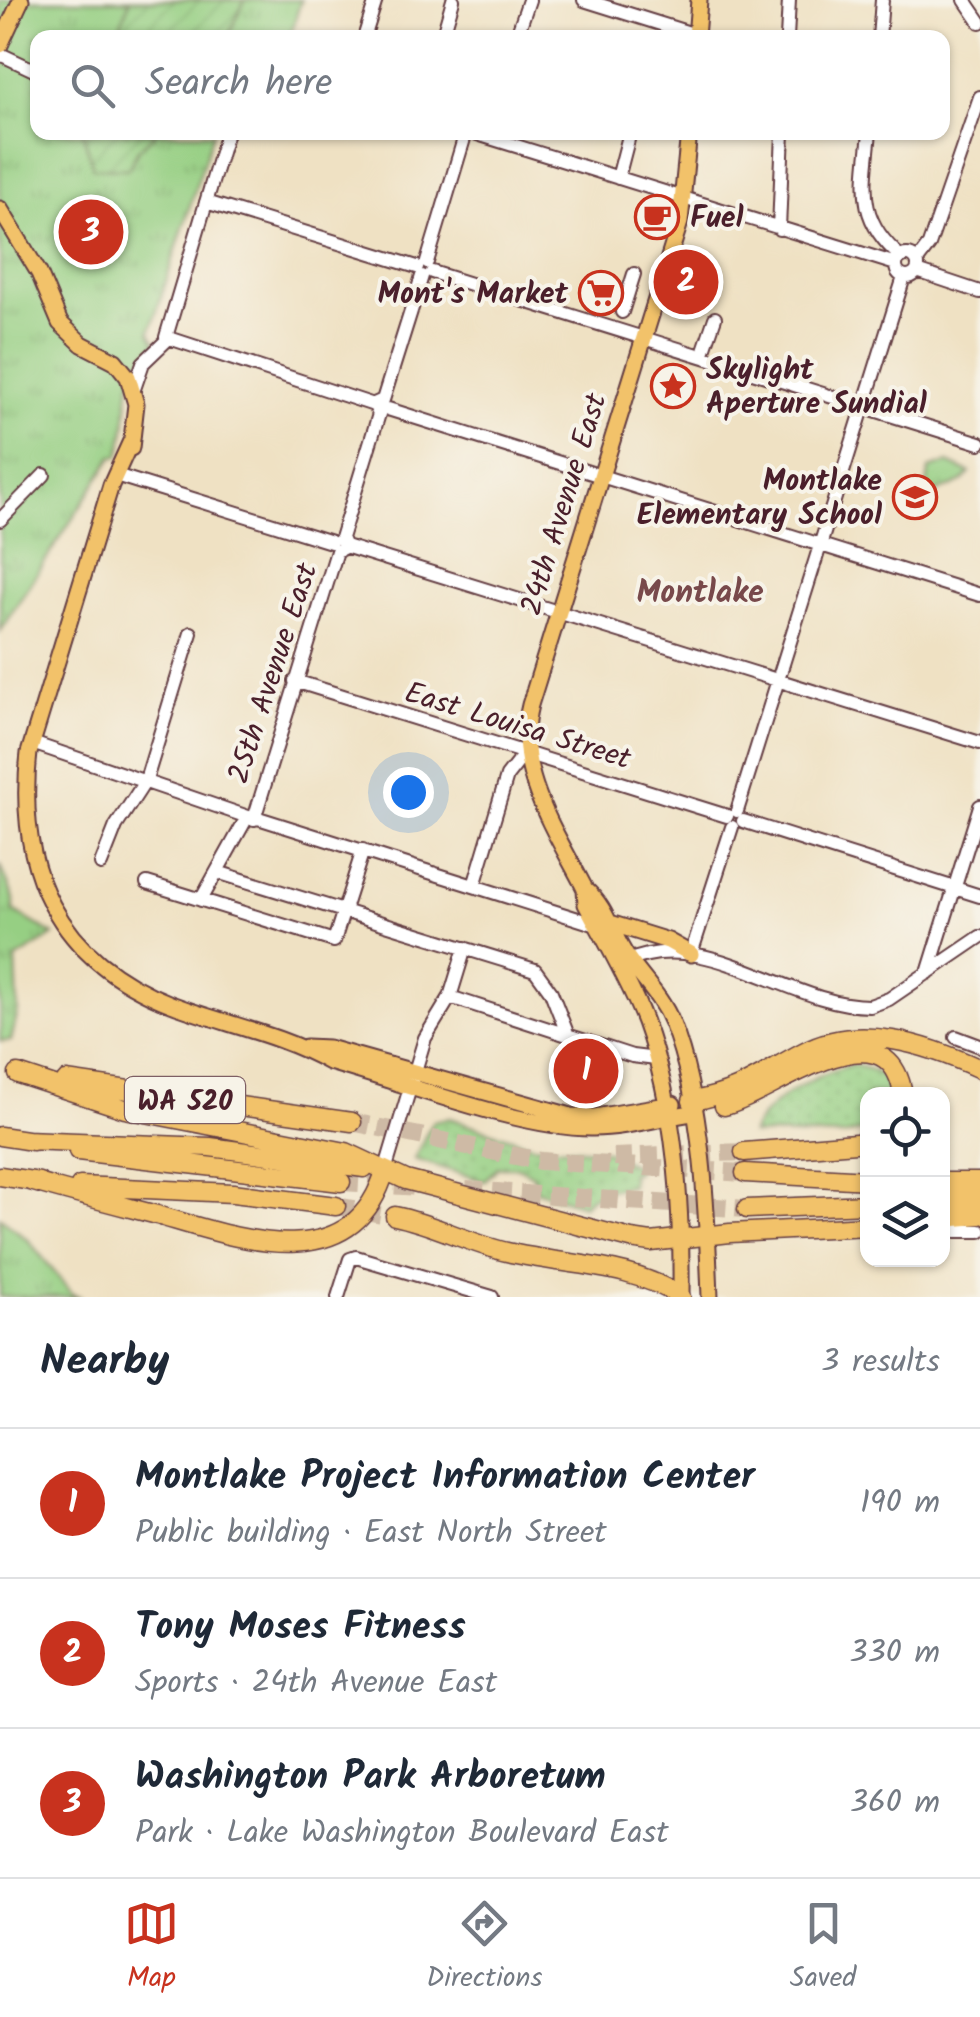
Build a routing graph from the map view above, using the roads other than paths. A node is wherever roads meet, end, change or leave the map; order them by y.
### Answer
1 (21, 0) edge
2 (376, 0) edge
3 (454, 0) edge
4 (529, 0) edge
5 (584, 0) edge
6 (699, 0) edge
7 (789, 0) edge
8 (882, 0) edge
9 (964, 0) edge
10 (980, 22) edge
11 (367, 30) edge
12 (445, 30) edge
13 (519, 30) edge
14 (677, 30) edge
15 (696, 30) edge
16 (787, 30) edge
17 (880, 30) edge
18 (0, 45) edge
19 (0, 54) edge
20 (30, 67) edge
21 (980, 97) edge
22 (225, 140) edge
23 (474, 140) edge
24 (499, 140) edge
25 (628, 140) edge
26 (688, 140) edge
27 (783, 140) edge
28 (870, 140) edge
29 (618, 178) junction
30 (684, 199) junction
31 (206, 202) junction
32 (0, 209) edge
33 (779, 229) junction
34 (907, 266) junction
35 (424, 269) junction
36 (634, 274) dead end
37 (980, 292) edge
38 (622, 312) dead end
39 (715, 318) dead end
40 (644, 338) junction
41 (170, 340) junction
42 (702, 356) junction
43 (134, 389) junction
44 (381, 407) junction
45 (864, 407) junction
46 (131, 442) junction
47 (980, 444) edge
48 (602, 474) junction
49 (44, 475) dead end
50 (122, 477) junction
51 (110, 496) junction
52 (0, 520) edge
53 (338, 544) junction
54 (820, 544) junction
55 (980, 595) edge
56 (559, 612) junction
57 (190, 633) dead end
58 (295, 681) junction
59 (778, 681) junction
60 (980, 743) edge
61 (32, 752) junction
62 (526, 754) junction
63 (146, 780) junction
64 (980, 806) edge
65 (249, 814) junction
66 (735, 819) junction
67 (362, 850) junction
68 (101, 864) dead end
69 (217, 872) junction
70 (146, 883) dead end
71 (474, 886) junction
72 (954, 888) junction
73 (980, 896) edge
74 (202, 900) junction
75 (344, 910) junction
76 (604, 924) junction
77 (980, 936) edge
78 (465, 948) junction
79 (691, 954) junction
80 (624, 964) junction
81 (928, 972) junction
82 (450, 997) junction
83 (567, 1033) junction
84 (956, 1038) dead end
85 (980, 1046) edge
86 (656, 1059) junction
87 (975, 1067) edge
88 (9, 1073) edge
89 (413, 1078) junction
90 (900, 1087) edge
91 (692, 1107) junction
92 (668, 1110) junction
93 (352, 1122) tunnel mouth
94 (0, 1136) edge
95 (25, 1140) junction
96 (860, 1143) edge
97 (744, 1152) tunnel mouth
98 (385, 1172) junction
99 (745, 1172) tunnel mouth
100 (16, 1179) edge
101 (860, 1179) edge
102 (341, 1182) tunnel mouth
103 (980, 1198) edge
104 (950, 1200) edge
105 (860, 1204) edge
106 (336, 1206) tunnel mouth
107 (746, 1209) tunnel mouth
108 (395, 1216) tunnel mouth
109 (950, 1219) edge
110 (975, 1223) edge
111 (860, 1229) edge
112 (950, 1230) edge
113 (705, 1235) junction
114 (680, 1240) junction
115 (338, 1297) edge
116 (492, 1297) edge
117 (681, 1297) edge
118 (710, 1297) edge

1 - 18 main road
2 - 11 street
3 - 12 street
4 - 13 street
5 - 14 street
6 - 15 main road
7 - 16 street
8 - 17 street
9 - 10 street
19 - 20 street
21 - 34 street
22 - 31 street
23 - 35 street, 25th Avenue East
24 - 29 street
25 - 29 street
26 - 30 main road, 24th Avenue East
27 - 33 street
28 - 34 street
29 - 30 street
30 - 33 street
30 - 40 main road, 24th Avenue East
31 - 35 street
31 - 41 street
32 - 43 main road
33 - 34 street
34 - 37 street
34 - 45 street
35 - 40 street
35 - 44 street, 25th Avenue East
36 - 38 street
39 - 42 street
40 - 42 street
40 - 48 main road, 24th Avenue East
41 - 43 street
41 - 44 street
42 - 45 street
43 - 46 main road
44 - 48 street
44 - 53 street, 25th Avenue East
45 - 47 street
45 - 54 street
46 - 50 main road
46 - 51 main road
48 - 54 street
48 - 56 main road, 24th Avenue East
49 - 52 street
50 - 51 main road
50 - 53 street
51 - 61 main road
53 - 56 street
53 - 58 street, 25th Avenue East
54 - 55 street
54 - 59 street
56 - 59 street
56 - 62 main road, 24th Avenue East
57 - 63 street
58 - 62 street, East Louisa Street
58 - 65 street, 25th Avenue East
59 - 60 street
59 - 66 street
61 - 63 street
61 - 89 main road
62 - 66 street, East Louisa Street
62 - 71 street, 24th Avenue East
62 - 76 main road
63 - 65 street
63 - 68 street
64 - 72 street
65 - 67 street
65 - 69 street, 25th Avenue East
66 - 72 street, East Louisa Street
66 - 79 street
67 - 71 street
67 - 75 street
69 - 74 street, 25th Avenue East
69 - 75 street
70 - 74 street
71 - 76 street
72 - 73 street, East Louisa Street
72 - 81 street
74 - 75 street
75 - 78 street
76 - 79 main road
76 - 80 main road
77 - 81 street
78 - 82 street
78 - 83 street
79 - 80 street
79 - 81 street
80 - 86 main road
80 - 91 main road
82 - 83 street
82 - 89 street
83 - 86 street
84 - 85 street
86 - 92 main road
87 - 91 highway
88 - 93 highway, WA 520
88 - 98 highway
89 - 92 main road
89 - 98 street
90 - 91 highway
91 - 92 main road
91 - 113 main road
92 - 114 main road
94 - 95 highway, WA 520
95 - 98 highway
95 - 102 highway, WA 520
96 - 97 highway
98 - 100 highway
98 - 114 highway
99 - 101 highway
100 - 106 highway
103 - 104 highway
105 - 107 highway
108 - 117 highway
109 - 110 highway
110 - 112 street
111 - 113 highway
113 - 114 highway
113 - 118 main road
114 - 117 main road
115 - 116 street

